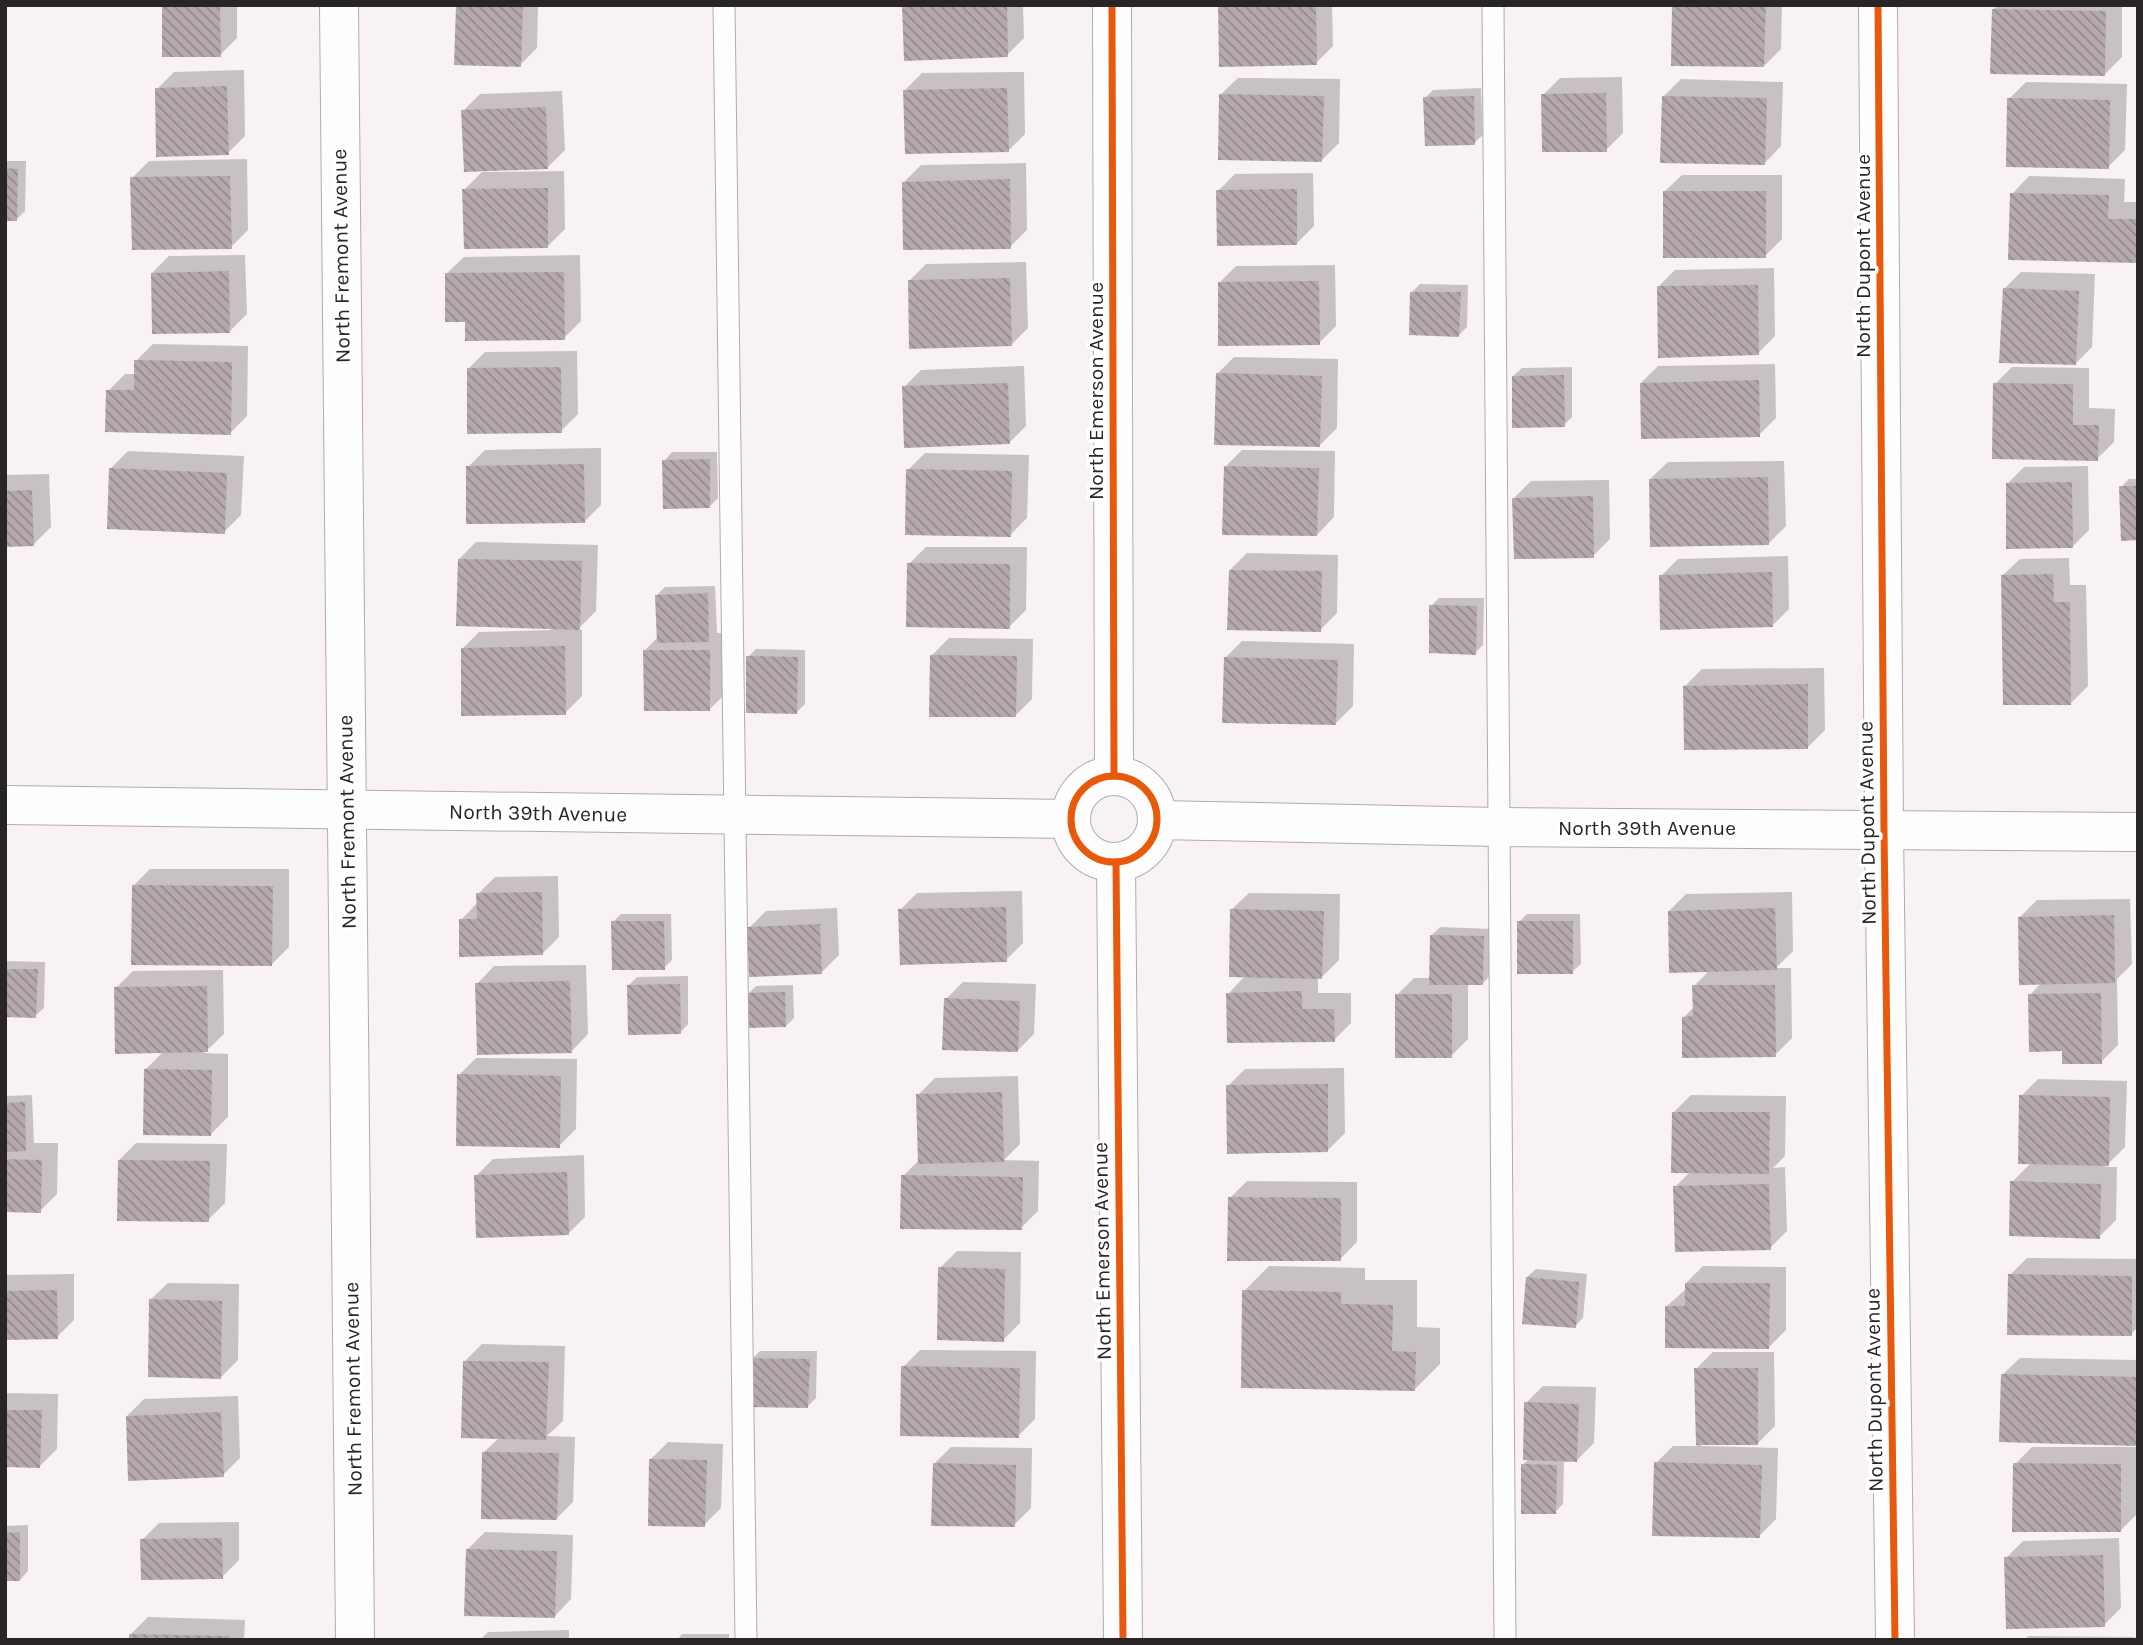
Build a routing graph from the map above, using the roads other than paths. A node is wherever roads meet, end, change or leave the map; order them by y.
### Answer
1 (339, 5) edge
2 (724, 5) edge
3 (1112, 5) edge
4 (1493, 5) edge
5 (1878, 5) edge
6 (1114, 776) junction
7 (5, 805) edge
8 (347, 810) junction
9 (734, 815) junction
10 (1071, 819) junction
11 (1157, 820) junction
12 (1498, 827) junction
13 (1884, 830) junction
14 (2138, 832) edge
15 (1116, 862) junction
16 (355, 1640) edge
17 (746, 1640) edge
18 (1122, 1640) edge
19 (1505, 1640) edge
20 (1895, 1640) edge

1 - 8 street, North Fremont Avenue
2 - 9 lane
3 - 6 street, North Emerson Avenue
4 - 12 lane
5 - 13 street, North Dupont Avenue
6 - 10 street
6 - 11 street
7 - 8 street, North 39th Avenue
8 - 9 street, North 39th Avenue
8 - 16 street, North Fremont Avenue
9 - 10 street, North 39th Avenue
9 - 17 lane
10 - 15 street
11 - 12 street, North 39th Avenue
11 - 15 street
12 - 13 street, North 39th Avenue
12 - 19 lane
13 - 14 street, North 39th Avenue
13 - 20 street, North Dupont Avenue
15 - 18 street, North Emerson Avenue

